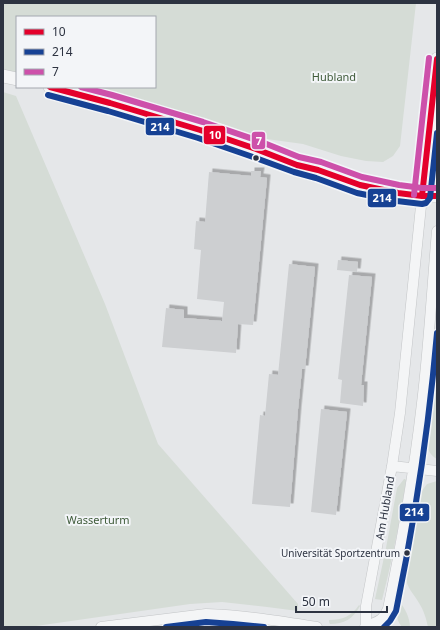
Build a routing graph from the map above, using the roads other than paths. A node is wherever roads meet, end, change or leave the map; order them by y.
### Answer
1 (437, 59) edge
2 (3, 76) edge
3 (16, 79) edge
4 (54, 88) edge
5 (422, 196) junction
6 (437, 196) edge
7 (437, 231) edge
8 (392, 466) junction
9 (414, 469) junction
10 (437, 471) edge
11 (101, 627) edge
12 (317, 627) edge
13 (366, 627) edge

1 - 5 street, Am Hubland
2 - 3 street
4 - 5 street
5 - 6 street
5 - 8 street, Am Hubland
7 - 9 street, Am Hubland
8 - 9 street
8 - 13 street, Am Hubland
9 - 10 street
9 - 13 street, Am Hubland
11 - 12 street

